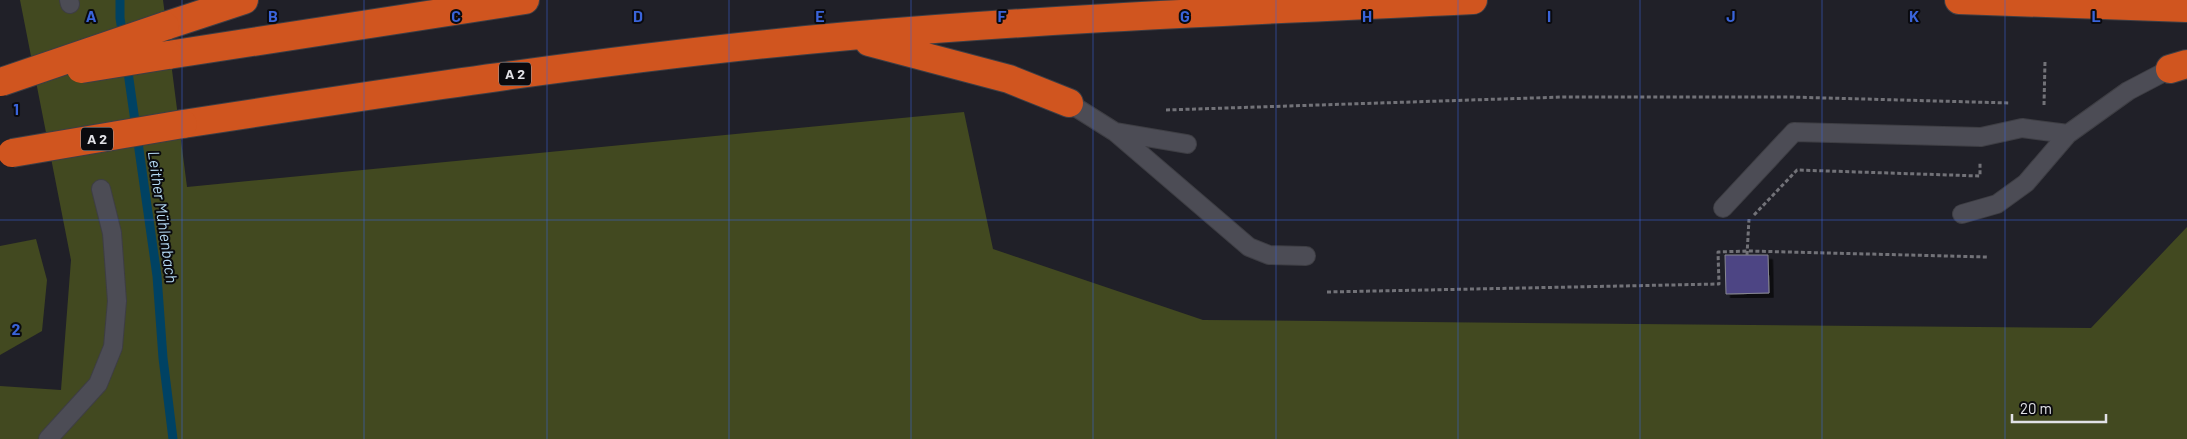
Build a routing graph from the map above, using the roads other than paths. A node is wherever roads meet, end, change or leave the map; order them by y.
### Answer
1 (244, 0) edge
2 (525, 0) edge
3 (1474, 0) edge
4 (1959, 0) edge
5 (2187, 8) edge
6 (848, 36) junction
7 (2179, 67) edge
8 (0, 82) edge
9 (1069, 103) joint
10 (1115, 132) junction
11 (2068, 134) junction
12 (1187, 144) dead end
13 (6, 154) edge
14 (101, 189) dead end
15 (1723, 208) dead end
16 (1962, 214) dead end
17 (1306, 256) dead end
18 (48, 439) edge

1 - 8 highway, bridge
2 - 8 highway, bridge
3 - 6 highway, A 2
4 - 5 highway
6 - 9 highway
6 - 13 highway, A 2, bridge
7 - 11 lane
9 - 10 lane
10 - 12 lane
10 - 17 lane
11 - 15 lane
11 - 16 lane
14 - 18 lane

